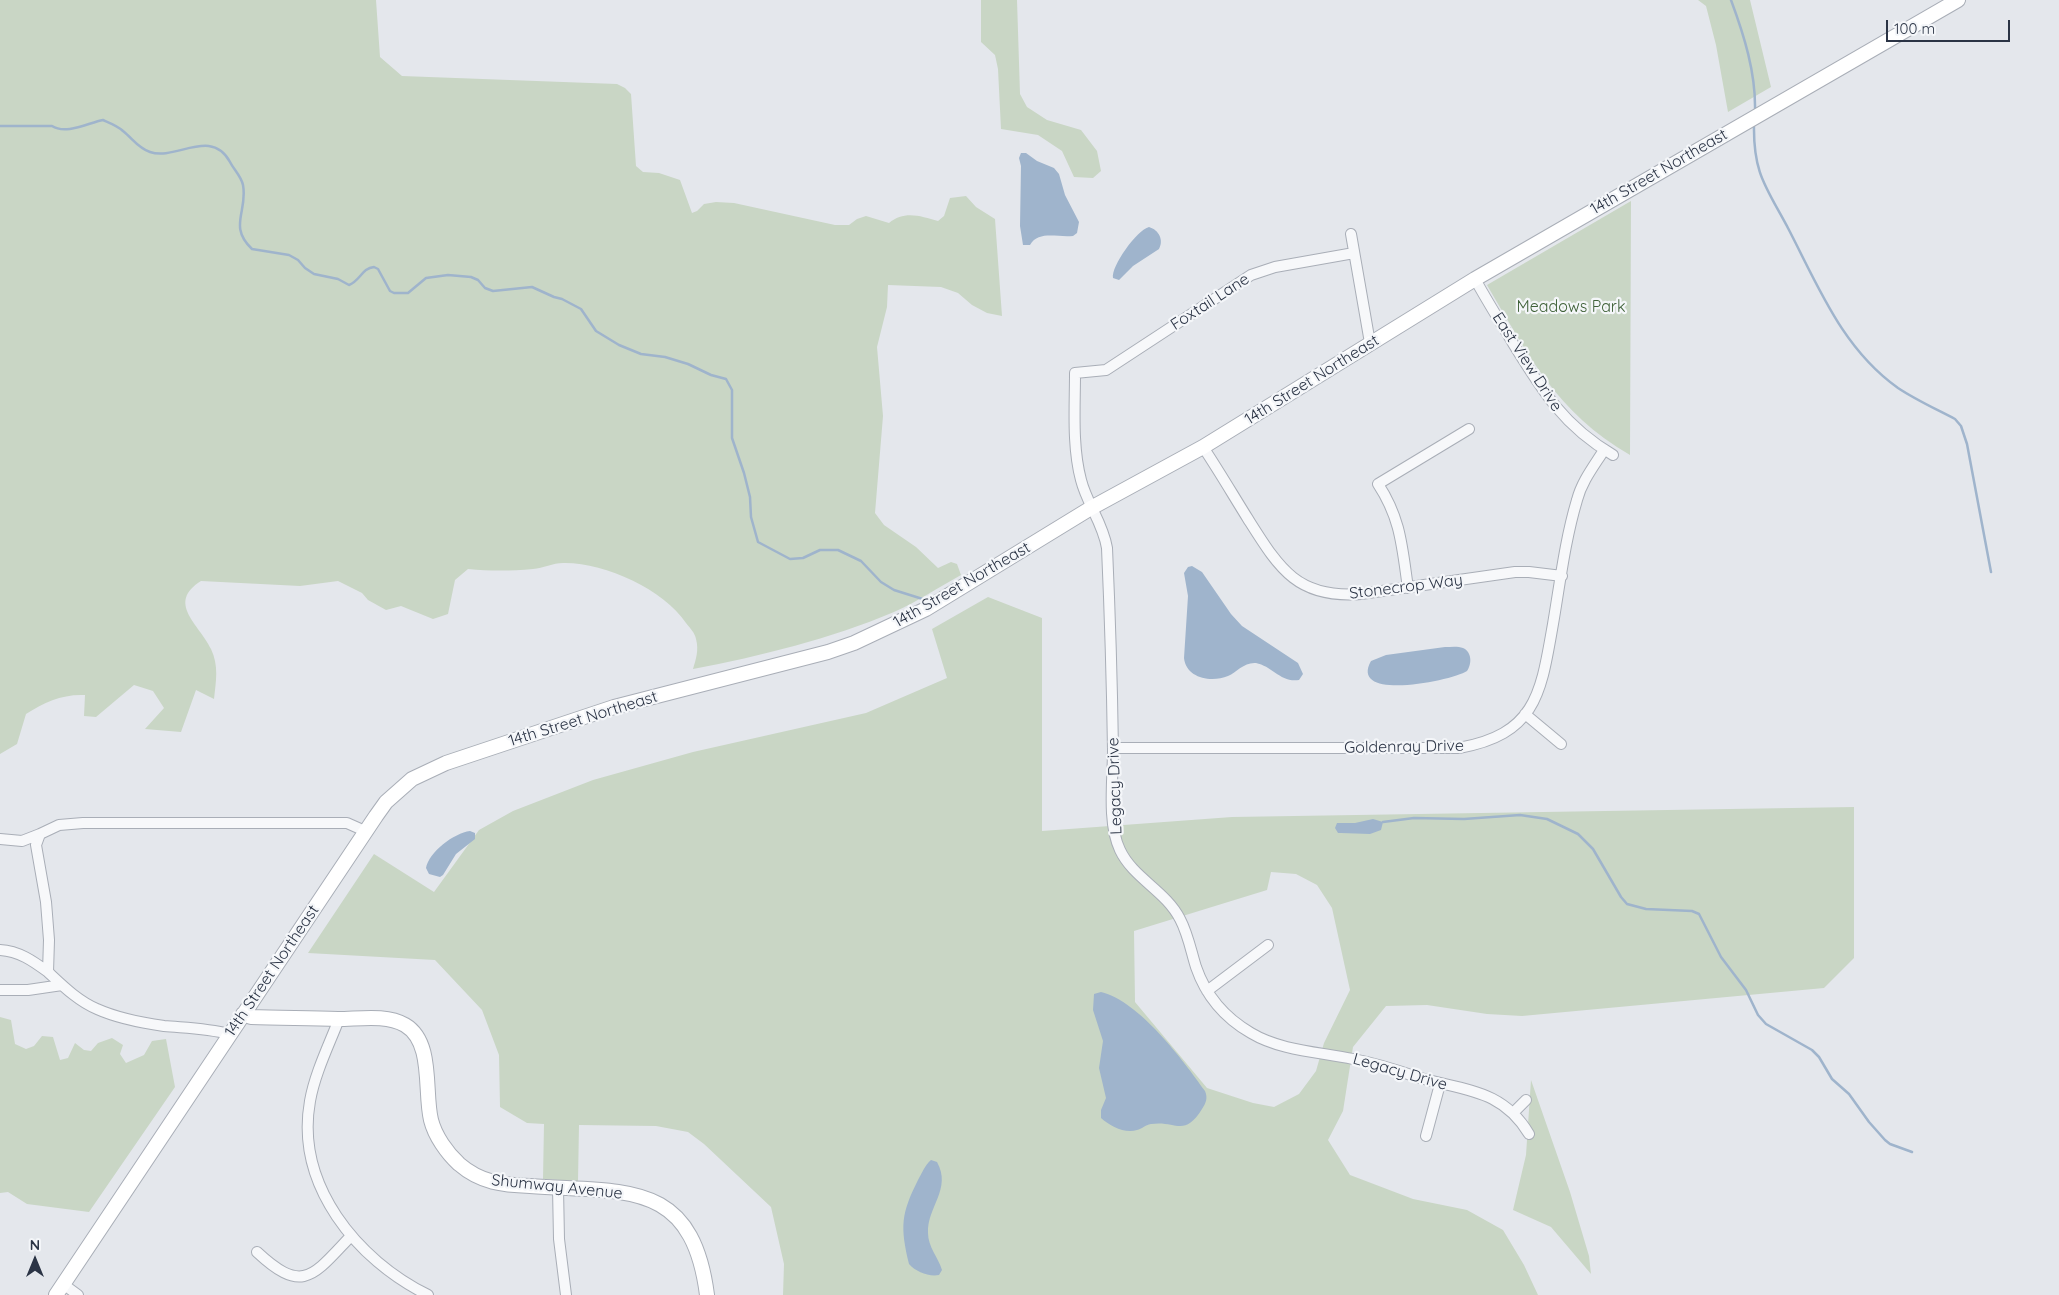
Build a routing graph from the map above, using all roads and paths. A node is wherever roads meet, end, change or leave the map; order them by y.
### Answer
1 (1958, 0) edge
2 (1351, 234) dead end
3 (1354, 253) junction
4 (1475, 279) junction
5 (1370, 343) junction
6 (1075, 373) joint
7 (1469, 429) dead end
8 (1204, 447) junction
9 (1608, 452) joint
10 (1091, 508) junction
11 (1562, 576) junction
12 (1408, 588) junction
13 (1525, 714) junction
14 (1561, 744) dead end
15 (1113, 748) junction
16 (365, 831) junction
17 (40, 834) junction
18 (0, 839) edge
19 (1268, 945) dead end
20 (0, 950) edge
21 (48, 972) junction
22 (62, 985) junction
23 (0, 990) edge
24 (1207, 991) junction
25 (242, 1014) junction
26 (339, 1019) junction
27 (229, 1034) junction
28 (1440, 1084) junction
29 (1526, 1100) dead end
30 (1514, 1112) junction
31 (1529, 1134) dead end
32 (1426, 1136) dead end
33 (558, 1188) junction
34 (351, 1236) junction
35 (257, 1252) dead end
36 (60, 1289) edge
37 (78, 1295) edge
38 (428, 1295) edge
39 (566, 1295) edge
40 (707, 1295) edge

1 - 4 street, 14th Street Northeast
2 - 3 street
3 - 5 street
3 - 6 street, Foxtail Lane
4 - 5 street, 14th Street Northeast
4 - 9 street, East View Drive
5 - 8 street, 14th Street Northeast
6 - 10 street, Legacy Drive
7 - 12 street
8 - 10 street, 14th Street Northeast
8 - 12 street, Stonecrop Way
9 - 11 street, Goldenray Drive
10 - 15 street, Legacy Drive
10 - 16 street, 14th Street Northeast
11 - 12 street, Stonecrop Way
11 - 13 street, Goldenray Drive
13 - 14 street
13 - 15 street, Goldenray Drive
15 - 24 street, Legacy Drive
16 - 17 street
16 - 25 street, 14th Street Northeast
17 - 18 street
17 - 21 street
19 - 24 street
20 - 21 street
21 - 22 street
22 - 23 street
22 - 27 street
24 - 28 street, Legacy Drive
25 - 26 street, Shumway Avenue
25 - 27 street, 14th Street Northeast
26 - 33 street, Shumway Avenue
26 - 34 street
27 - 36 street, 14th Street Northeast
28 - 30 street, Legacy Drive
28 - 32 street
29 - 30 street
30 - 31 street, Legacy Drive
33 - 39 street
33 - 40 street, Shumway Avenue
34 - 35 street
34 - 38 street
36 - 37 street

